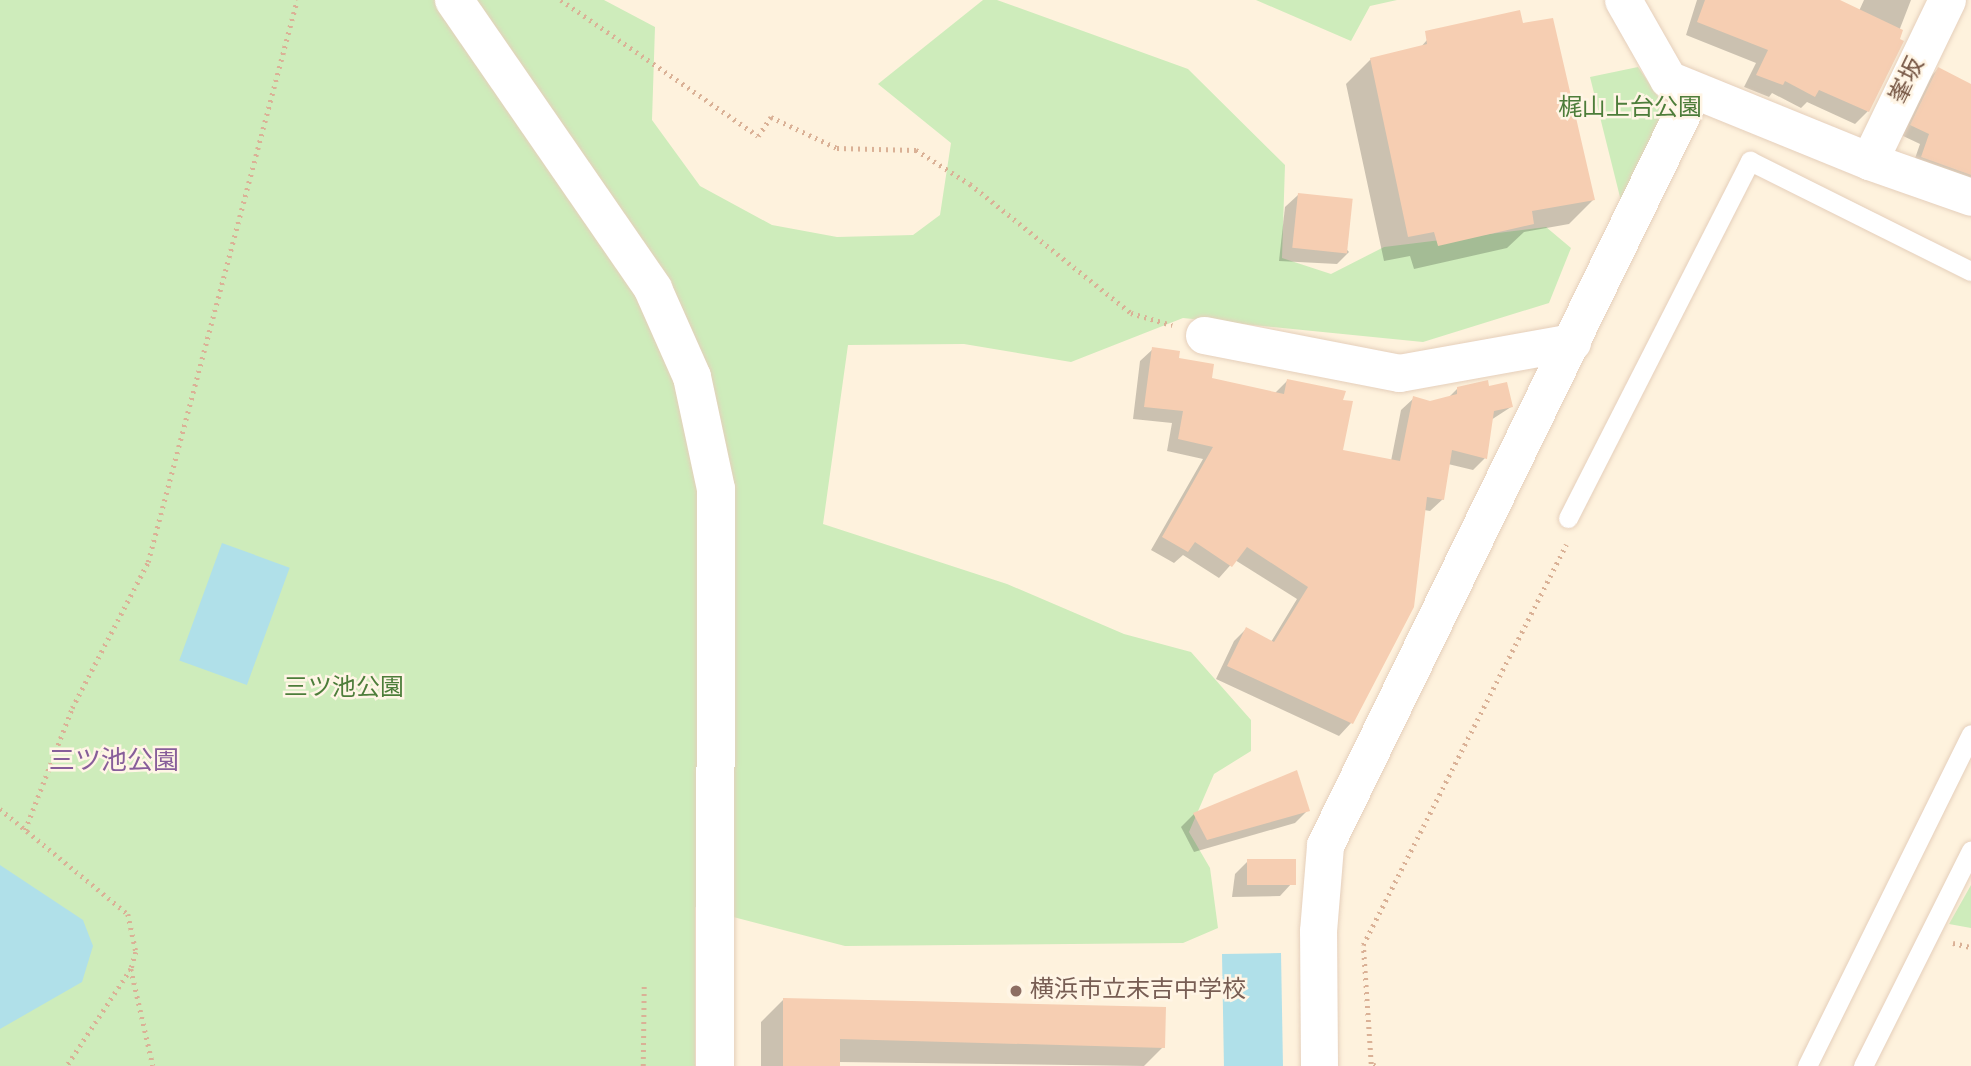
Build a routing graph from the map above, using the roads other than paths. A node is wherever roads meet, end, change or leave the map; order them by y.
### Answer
1 (454, 0) edge
2 (1623, 0) edge
3 (1948, 0) edge
4 (1693, 91) junction
5 (1870, 161) junction
6 (1971, 197) edge
7 (1971, 271) edge
8 (1203, 335) road end
9 (1572, 342) junction
10 (1568, 518) road end
11 (1971, 734) edge
12 (1971, 850) edge
13 (715, 1066) edge
14 (1319, 1066) edge
15 (1807, 1066) edge
16 (1863, 1066) edge

1 - 13 street
2 - 4 street
3 - 5 street, 峯坂
4 - 5 street
4 - 9 street
5 - 6 street
7 - 10 lane
8 - 9 street
9 - 14 street
11 - 15 lane
12 - 16 lane

